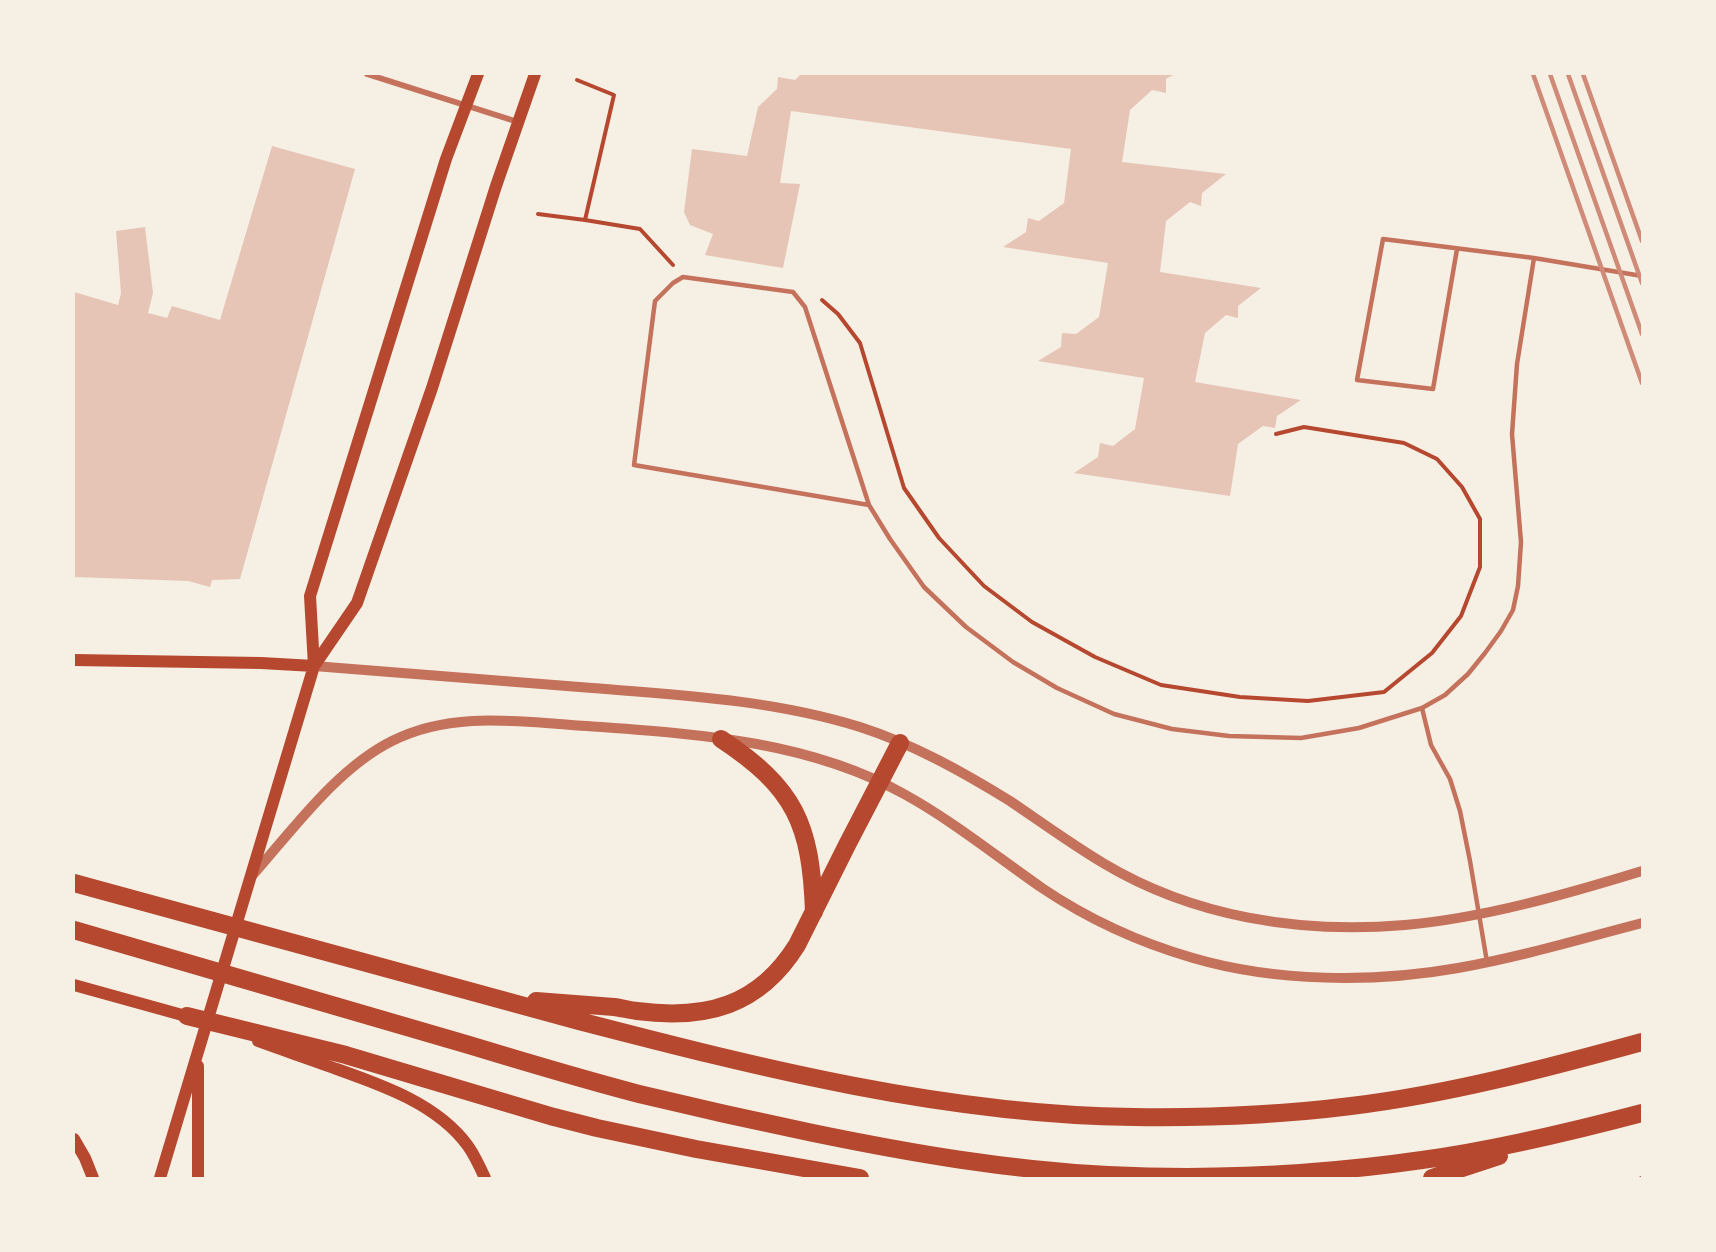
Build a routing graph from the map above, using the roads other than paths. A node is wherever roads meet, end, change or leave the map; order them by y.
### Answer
1 (367, 74) edge
2 (478, 74) edge
3 (535, 74) edge
4 (466, 106) junction
5 (518, 122) junction
6 (1457, 249) junction
7 (1534, 258) junction
8 (1642, 276) edge
9 (868, 505) junction
10 (74, 660) edge
11 (314, 666) junction
12 (1422, 708) junction
13 (721, 739) junction
14 (900, 743) junction
15 (880, 782) junction
16 (1642, 871) edge
17 (251, 878) junction
18 (74, 883) edge
19 (814, 914) junction
20 (1479, 914) junction
21 (1642, 923) edge
22 (74, 930) edge
23 (1487, 962) junction
24 (77, 986) edge
25 (486, 996) junction
26 (187, 1016) joint
27 (1642, 1042) edge
28 (198, 1051) junction
29 (344, 1063) junction
30 (1642, 1113) edge
31 (1578, 1129) junction
32 (74, 1139) edge
33 (93, 1179) edge
34 (160, 1179) edge
35 (198, 1179) edge
36 (485, 1179) edge
37 (860, 1179) edge
38 (1432, 1179) edge

1 - 4 street
2 - 4 main road
3 - 5 main road
4 - 5 street
4 - 11 main road
5 - 11 main road
6 - 6 lane
6 - 7 lane
7 - 8 lane
7 - 12 lane
9 - 9 lane
9 - 12 lane
10 - 11 main road
11 - 14 street
11 - 17 main road
12 - 20 lane
13 - 15 street
13 - 17 street
13 - 19 highway
14 - 15 highway
14 - 20 street
15 - 19 highway
15 - 23 street
16 - 20 street
17 - 28 main road
18 - 25 highway
19 - 25 highway
20 - 23 lane
21 - 23 street
22 - 31 highway
24 - 26 main road
25 - 27 highway
26 - 29 highway
28 - 34 main road
28 - 35 main road
29 - 36 main road
29 - 37 highway
30 - 31 highway
31 - 38 highway
32 - 33 main road

